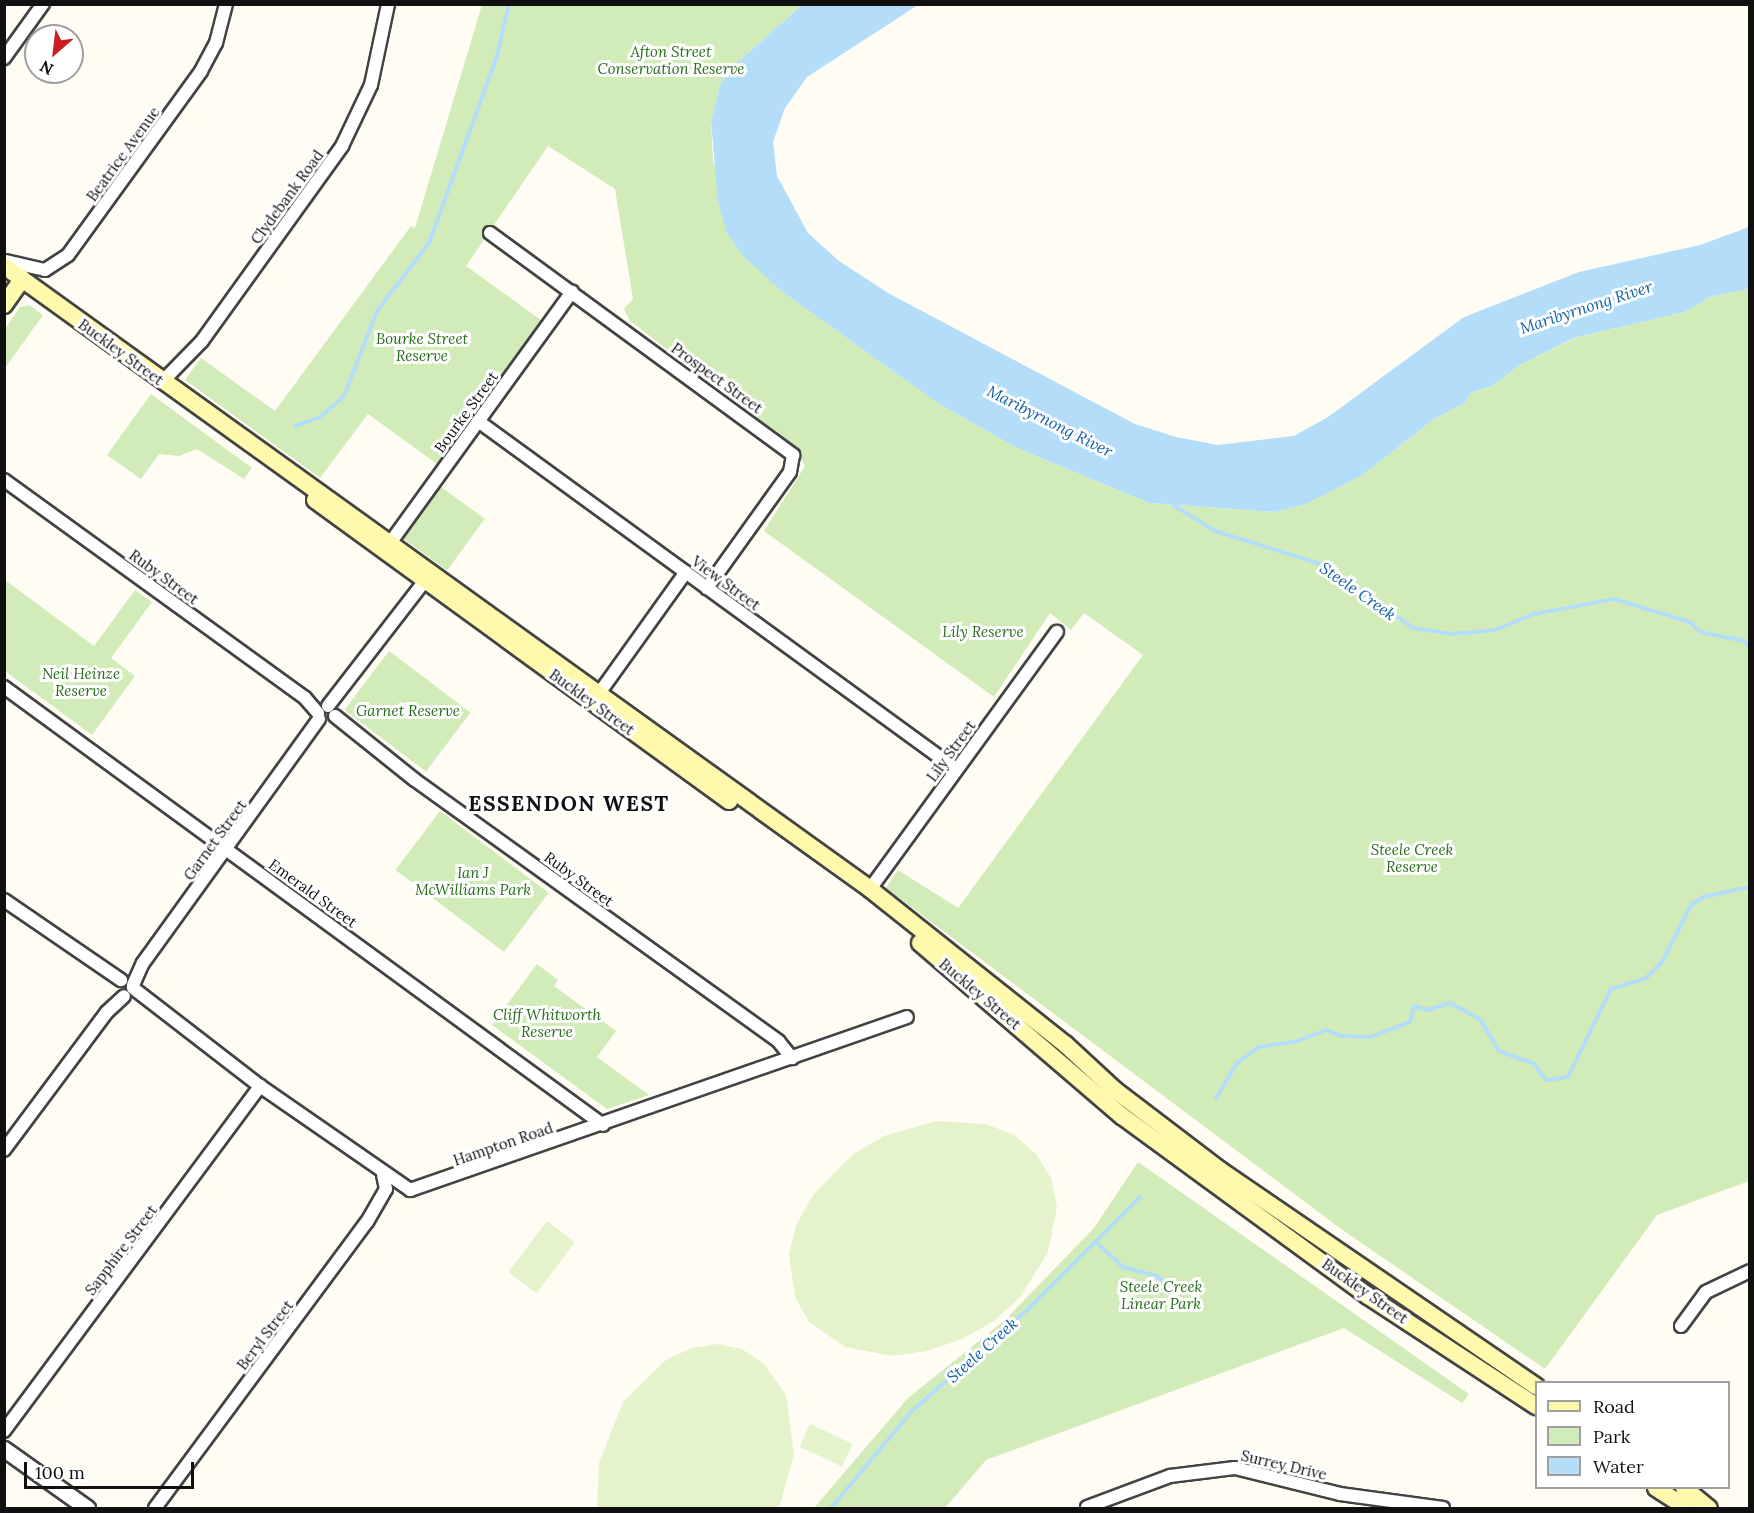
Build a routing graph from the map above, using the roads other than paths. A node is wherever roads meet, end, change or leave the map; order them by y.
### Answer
1 (43, 4) edge
2 (226, 4) edge
3 (388, 4) edge
4 (4, 58) edge
5 (490, 233) dead end
6 (4, 261) edge
7 (4, 266) edge
8 (22, 279) junction
9 (572, 292) junction
10 (4, 304) edge
11 (162, 382) junction
12 (478, 421) junction
13 (4, 480) edge
14 (388, 546) junction
15 (686, 572) junction
16 (429, 576) junction
17 (707, 588) junction
18 (1057, 632) dead end
19 (4, 687) edge
20 (596, 697) junction
21 (327, 715) junction
22 (956, 769) junction
23 (227, 849) junction
24 (867, 894) junction
25 (4, 900) edge
26 (125, 988) junction
27 (908, 1017) dead end
28 (792, 1058) junction
29 (260, 1086) junction
30 (603, 1125) junction
31 (4, 1150) edge
32 (383, 1175) junction
33 (1749, 1271) edge
34 (1681, 1326) dead end
35 (1535, 1385) edge
36 (1535, 1405) edge
37 (4, 1431) edge
38 (4, 1449) edge
39 (1657, 1489) edge
40 (1685, 1489) edge
41 (1087, 1507) edge
42 (87, 1509) edge
43 (155, 1509) edge
44 (1443, 1509) edge
45 (1687, 1509) edge
46 (1709, 1509) edge

1 - 4 street
2 - 6 street, Beatrice Avenue
3 - 11 street, Clydebank Road
5 - 9 street, Prospect Street
7 - 8 main road, Buckley Street
8 - 10 main road
8 - 11 main road, Buckley Street
9 - 12 street, Bourke Street
9 - 17 street, Prospect Street
11 - 14 main road, Buckley Street
12 - 14 street, Bourke Street
12 - 15 street, View Street
13 - 21 street, Ruby Street
14 - 16 main road, Buckley Street
15 - 17 street, View Street
15 - 20 street
16 - 20 main road, Buckley Street
16 - 21 street, Garnet Street
17 - 22 street, View Street
18 - 22 street, Lily Street
19 - 23 street, Emerald Street
20 - 24 main road, Buckley Street
21 - 23 street, Garnet Street
21 - 28 street, Ruby Street
22 - 24 street, Lily Street
23 - 26 street, Garnet Street
23 - 30 street, Emerald Street
24 - 35 main road, Buckley Street
24 - 36 main road, Buckley Street
25 - 26 street, Hampton Road
26 - 29 street, Hampton Road
26 - 31 street, Garnet Street
27 - 28 street, Hampton Road
28 - 30 street, Hampton Road
29 - 32 street, Hampton Road
29 - 37 street, Sapphire Street
30 - 32 street, Hampton Road
32 - 43 street, Beryl Street
33 - 34 street
38 - 42 street
39 - 45 main road
40 - 46 main road
41 - 44 street, Surrey Drive

